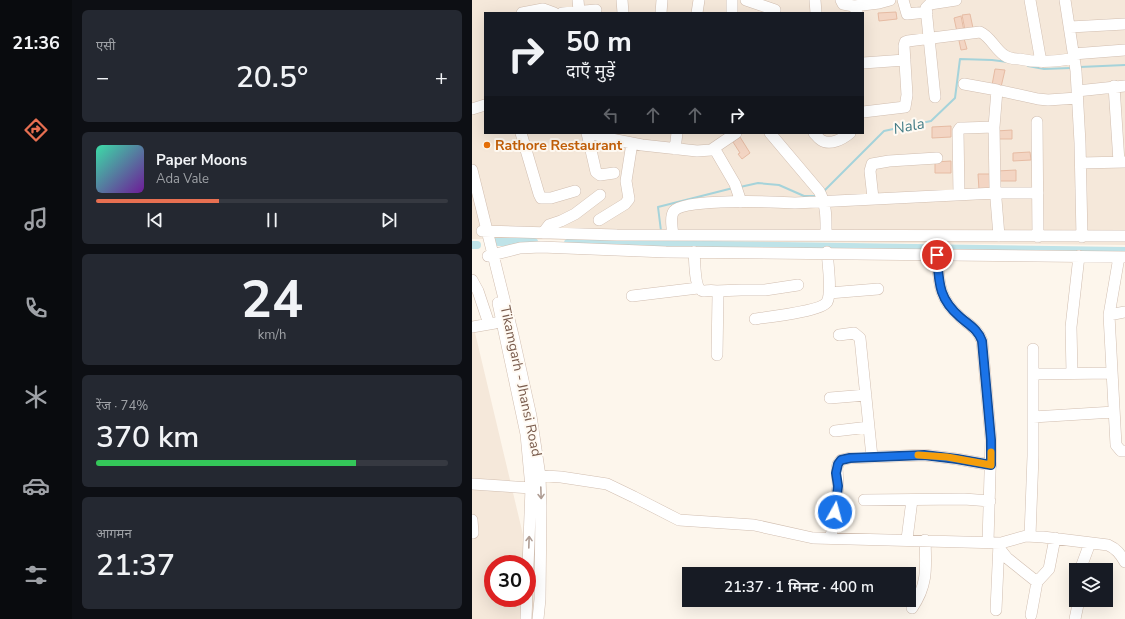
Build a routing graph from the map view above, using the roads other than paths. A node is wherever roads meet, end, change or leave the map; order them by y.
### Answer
1 (578, 0) edge
2 (622, 0) edge
3 (662, 0) edge
4 (698, 0) edge
5 (732, 0) edge
6 (746, 0) edge
7 (815, 0) edge
8 (840, 0) edge
9 (890, 0) edge
10 (903, 0) edge
11 (956, 0) edge
12 (1030, 0) edge
13 (1065, 0) edge
14 (776, 8) edge
15 (596, 10) dead end
16 (856, 10) edge
17 (544, 11) edge
18 (580, 11) junction
19 (533, 12) edge
20 (571, 12) edge
21 (623, 12) edge
22 (661, 12) edge
23 (697, 12) edge
24 (732, 12) edge
25 (816, 12) edge
26 (927, 12) junction
27 (1125, 24) edge
28 (1070, 28) junction
29 (929, 37) junction
30 (1125, 50) edge
31 (905, 60) junction
32 (1074, 61) junction
33 (1041, 62) junction
34 (864, 63) edge
35 (964, 84) dead end
36 (1120, 86) edge
37 (998, 90) junction
38 (1077, 95) junction
39 (935, 97) dead end
40 (484, 106) edge
41 (472, 109) edge
42 (864, 112) edge
43 (1121, 120) edge
44 (1037, 122) dead end
45 (994, 127) junction
46 (521, 134) edge
47 (587, 134) edge
48 (677, 134) edge
49 (734, 134) edge
50 (772, 134) edge
51 (815, 134) edge
52 (849, 134) edge
53 (604, 135) edge
54 (720, 141) edge
55 (632, 143) junction
56 (675, 149) junction
57 (937, 158) dead end
58 (1122, 162) edge
59 (1081, 163) junction
60 (472, 170) edge
61 (614, 173) dead end
62 (575, 191) dead end
63 (738, 193) junction
64 (996, 193) junction
65 (1038, 193) junction
66 (472, 194) edge
67 (960, 195) junction
68 (600, 196) dead end
69 (822, 197) junction
70 (873, 198) junction
71 (599, 220) dead end
72 (543, 233) junction
73 (485, 235) junction
74 (665, 235) junction
75 (826, 235) junction
76 (999, 236) junction
77 (1125, 236) edge
78 (1038, 237) junction
79 (1082, 237) junction
80 (694, 252) junction
81 (827, 252) junction
82 (489, 253) junction
83 (937, 255) junction
84 (1079, 256) junction
85 (1122, 257) edge
86 (472, 280) edge
87 (798, 285) dead end
88 (698, 288) junction
89 (878, 289) dead end
90 (716, 291) junction
91 (829, 293) junction
92 (632, 296) dead end
93 (1125, 312) edge
94 (1109, 315) junction
95 (755, 319) dead end
96 (501, 322) junction
97 (489, 324) junction
98 (472, 327) edge
99 (839, 335) dead end
100 (1032, 349) dead end
101 (717, 355) dead end
102 (1112, 372) junction
103 (1072, 373) junction
104 (1032, 374) junction
105 (866, 395) junction
106 (830, 398) dead end
107 (1114, 412) junction
108 (1033, 417) junction
109 (869, 427) junction
110 (835, 431) dead end
111 (1125, 451) edge
112 (872, 457) junction
113 (991, 465) junction
114 (535, 476) junction
115 (472, 484) edge
116 (531, 488) junction
117 (864, 500) dead end
118 (912, 500) junction
119 (990, 501) junction
120 (472, 520) edge
121 (473, 533) dead end
122 (1030, 536) junction
123 (831, 538) junction
124 (1055, 538) junction
125 (907, 539) junction
126 (925, 540) junction
127 (1090, 543) junction
128 (995, 544) junction
129 (1125, 562) edge
130 (1083, 563) edge
131 (1037, 582) junction
132 (1078, 607) edge
133 (912, 608) dead end
134 (996, 610) dead end
135 (527, 614) edge
136 (1031, 615) dead end
137 (538, 619) edge
138 (1075, 619) edge

1 - 18 street
2 - 21 street
3 - 22 street
4 - 23 street
5 - 24 street
6 - 14 street
7 - 25 street
8 - 16 street
9 - 16 street
10 - 26 street
11 - 26 street
12 - 33 street
13 - 28 street
15 - 18 street
17 - 19 street
18 - 20 street
26 - 29 street
27 - 28 street
28 - 32 street
29 - 31 street
29 - 33 street
29 - 39 street
30 - 32 street
31 - 34 street
31 - 42 street
32 - 33 street
32 - 38 street
35 - 37 street
36 - 38 street
36 - 43 street
37 - 38 street
37 - 45 street
38 - 59 street
40 - 41 street
43 - 58 street
44 - 65 street
45 - 64 street
45 - 67 street
46 - 62 street
47 - 61 street
48 - 56 street
49 - 54 street
50 - 69 street
51 - 52 street
53 - 55 street
54 - 56 street
54 - 63 street
55 - 56 street
55 - 71 street
57 - 70 street
58 - 59 street
59 - 79 street
60 - 73 street
63 - 69 street
63 - 74 street
64 - 65 street
64 - 67 street
64 - 76 street
65 - 78 street
66 - 73 street
67 - 70 street
68 - 72 street
69 - 70 street
69 - 75 street
72 - 73 street
72 - 74 street
73 - 82 street
74 - 75 street
75 - 76 street
76 - 78 street
77 - 79 street
78 - 79 street
80 - 81 street
80 - 82 street
80 - 88 street
81 - 83 street
81 - 91 street
82 - 96 street
82 - 114 street, Tikamgarh - Jhansi Road
83 - 84 street
83 - 113 street
84 - 85 street
84 - 103 street
85 - 94 street
86 - 97 street
87 - 90 street
88 - 90 street
88 - 92 street
89 - 91 street
90 - 101 street
91 - 95 street
93 - 94 street
94 - 102 street
96 - 97 street
96 - 114 street
97 - 98 street
99 - 105 street
100 - 104 street
102 - 103 street
102 - 107 street
103 - 104 street
104 - 108 street
105 - 106 street
105 - 109 street
107 - 108 street
107 - 111 street
108 - 122 street
109 - 110 street
109 - 112 street
112 - 113 street
112 - 123 street
113 - 119 street
114 - 116 street
114 - 123 street
114 -> 137 street, Tikamgarh - Jhansi Road
115 - 116 street
135 -> 116 street
117 - 118 street
118 - 119 street
118 - 125 street
119 - 128 street
120 - 121 street
122 - 124 street
122 - 128 street
123 - 125 street
124 - 127 street
124 - 131 street
125 - 126 street
126 - 128 street
126 - 133 street
127 - 129 street
127 - 130 street
128 - 131 street
128 - 134 street
131 - 136 street
132 - 138 street

